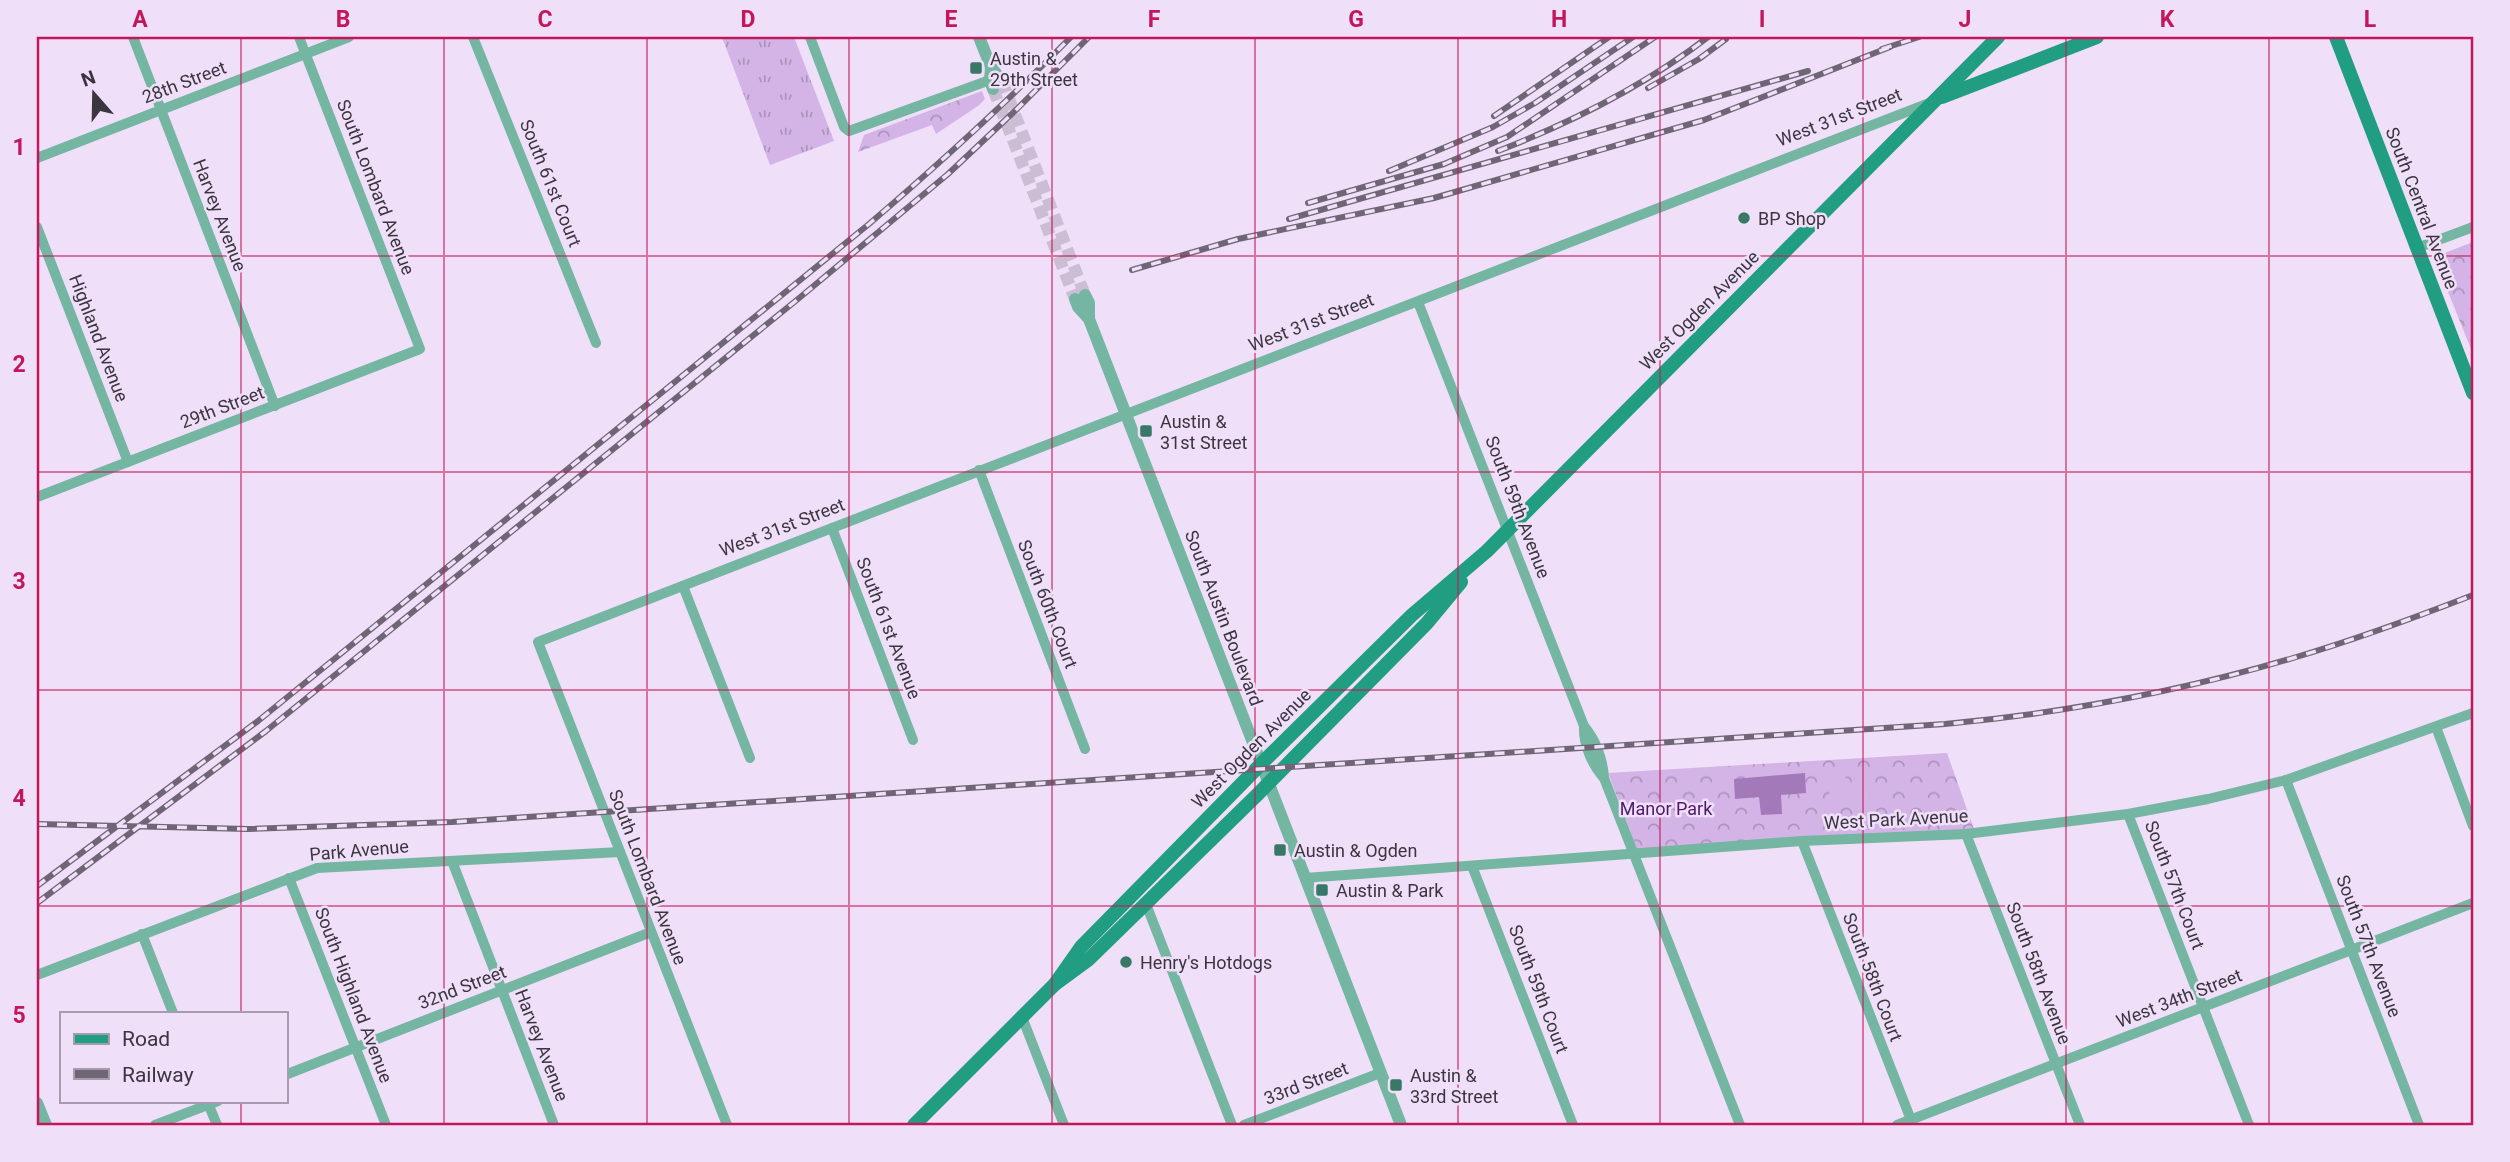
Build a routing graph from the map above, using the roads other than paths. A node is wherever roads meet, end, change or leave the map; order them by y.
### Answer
1 (132, 37) edge
2 (299, 37) edge
3 (349, 37) edge
4 (473, 37) edge
5 (810, 37) edge
6 (979, 37) edge
7 (1998, 37) edge
8 (2097, 37) edge
9 (2336, 37) edge
10 (306, 54) junction
11 (994, 79) joint
12 (1935, 101) junction
13 (161, 110) junction
14 (37, 158) edge
15 (2473, 226) edge
16 (37, 227) edge
17 (2417, 248) junction
18 (1080, 297) tunnel mouth
19 (1418, 302) junction
20 (596, 343) dead end
21 (420, 349) joint
22 (2473, 393) edge
23 (275, 406) junction
24 (1126, 413) junction
25 (128, 462) junction
26 (979, 470) junction
27 (37, 497) edge
28 (832, 528) junction
29 (1508, 530) junction
30 (1487, 551) junction
31 (683, 586) junction
32 (538, 642) joint
33 (2473, 713) edge
34 (2436, 727) junction
35 (914, 740) dead end
36 (1085, 749) dead end
37 (750, 758) dead end
38 (1262, 763) junction
39 (2286, 780) junction
40 (1269, 783) junction
41 (2128, 814) junction
42 (2473, 826) edge
43 (1966, 834) junction
44 (1802, 841) junction
45 (620, 852) junction
46 (1634, 854) junction
47 (453, 861) junction
48 (1472, 866) junction
49 (289, 878) junction
50 (1306, 878) junction
51 (2473, 903) edge
52 (1146, 904) junction
53 (651, 932) junction
54 (142, 934) junction
55 (2351, 950) junction
56 (37, 975) edge
57 (1055, 984) junction
58 (502, 990) junction
59 (2203, 1007) junction
60 (173, 1012) edge
61 (1022, 1017) junction
62 (355, 1047) junction
63 (2056, 1064) junction
64 (1380, 1073) junction
65 (287, 1074) edge
66 (211, 1102) edge
67 (37, 1103) edge
68 (1912, 1123) edge
69 (46, 1125) edge
70 (155, 1125) edge
71 (217, 1125) edge
72 (386, 1125) edge
73 (555, 1125) edge
74 (726, 1125) edge
75 (914, 1125) edge
76 (1064, 1125) edge
77 (1232, 1125) edge
78 (1244, 1125) edge
79 (1401, 1125) edge
80 (1573, 1125) edge
81 (1740, 1125) edge
82 (1897, 1125) edge
83 (2080, 1125) edge
84 (2249, 1125) edge
85 (2419, 1125) edge

1 - 13 street, Harvey Avenue
2 - 10 street, South Lombard Avenue
3 - 10 street, 28th Street
4 - 20 street, South 61st Court
5 - 11 street
6 - 11 street
7 - 12 main road, West Ogden Avenue
8 - 12 main road, West 31st Street
9 - 17 main road, South Central Avenue
10 - 13 street, 28th Street
10 - 21 street, South Lombard Avenue
12 - 19 street, West 31st Street
12 - 29 main road, West Ogden Avenue
13 - 14 street, 28th Street
13 - 23 street, Harvey Avenue
15 - 17 street
16 - 25 street, Highland Avenue
17 - 22 main road, South Central Avenue
18 - 24 street, South Austin Boulevard
19 - 24 street, West 31st Street
19 - 29 street, South 59th Avenue
21 - 23 street, 29th Street
23 - 25 street, 29th Street
24 - 26 street, West 31st Street
24 - 38 street, South Austin Boulevard
25 - 27 street, 29th Street
26 - 28 street, West 31st Street
26 - 36 street, South 60th Court
28 - 31 street, West 31st Street
28 - 35 street, South 61st Avenue
29 - 30 main road, West Ogden Avenue
29 - 46 street, South 59th Avenue
30 - 38 main road, West Ogden Avenue
30 - 40 main road, West Ogden Avenue
31 - 32 street, West 31st Street
31 - 37 street
32 - 45 street, South Lombard Avenue
33 - 34 street, West Park Avenue
34 - 39 street, West Park Avenue
34 - 42 street
38 - 40 street, South Austin Boulevard
38 - 57 main road, West Ogden Avenue
39 - 41 street, West Park Avenue
39 - 55 street, South 57th Avenue
40 - 50 street, South Austin Boulevard
40 - 52 main road, West Ogden Avenue
41 - 43 street, West Park Avenue
41 - 59 street, South 57th Court
43 - 44 street, West Park Avenue
43 - 63 street, South 58th Avenue
44 - 46 street, West Park Avenue
44 - 68 street, South 58th Court
45 - 47 street, Park Avenue
45 - 53 street, South Lombard Avenue
46 - 48 street, West Park Avenue
46 - 81 street, South 59th Avenue
47 - 49 street, Park Avenue
47 - 58 street, Harvey Avenue
48 - 50 street, West Park Avenue
48 - 80 street, South 59th Court
49 - 54 street, Park Avenue
49 - 62 street, South Highland Avenue
50 - 64 street, South Austin Boulevard
51 - 55 street, West 34th Street
52 - 57 main road, West Ogden Avenue
52 - 77 street
53 - 58 street, 32nd Street
53 - 74 street, South Lombard Avenue
54 - 56 street, Park Avenue
54 - 60 street
55 - 59 street, West 34th Street
55 - 85 street, South 57th Avenue
57 - 61 main road, West Ogden Avenue
58 - 62 street, 32nd Street
58 - 73 street, Harvey Avenue
59 - 63 street, West 34th Street
59 - 84 street, South 57th Court
61 - 75 main road, West Ogden Avenue
61 - 76 street
62 - 65 street, 32nd Street
62 - 72 street, South Highland Avenue
63 - 68 street, West 34th Street
63 - 83 street, South 58th Avenue
64 - 78 street, 33rd Street
64 - 79 street, South Austin Boulevard
66 - 70 street
66 - 71 street
67 - 69 street
68 - 82 street, West 34th Street

